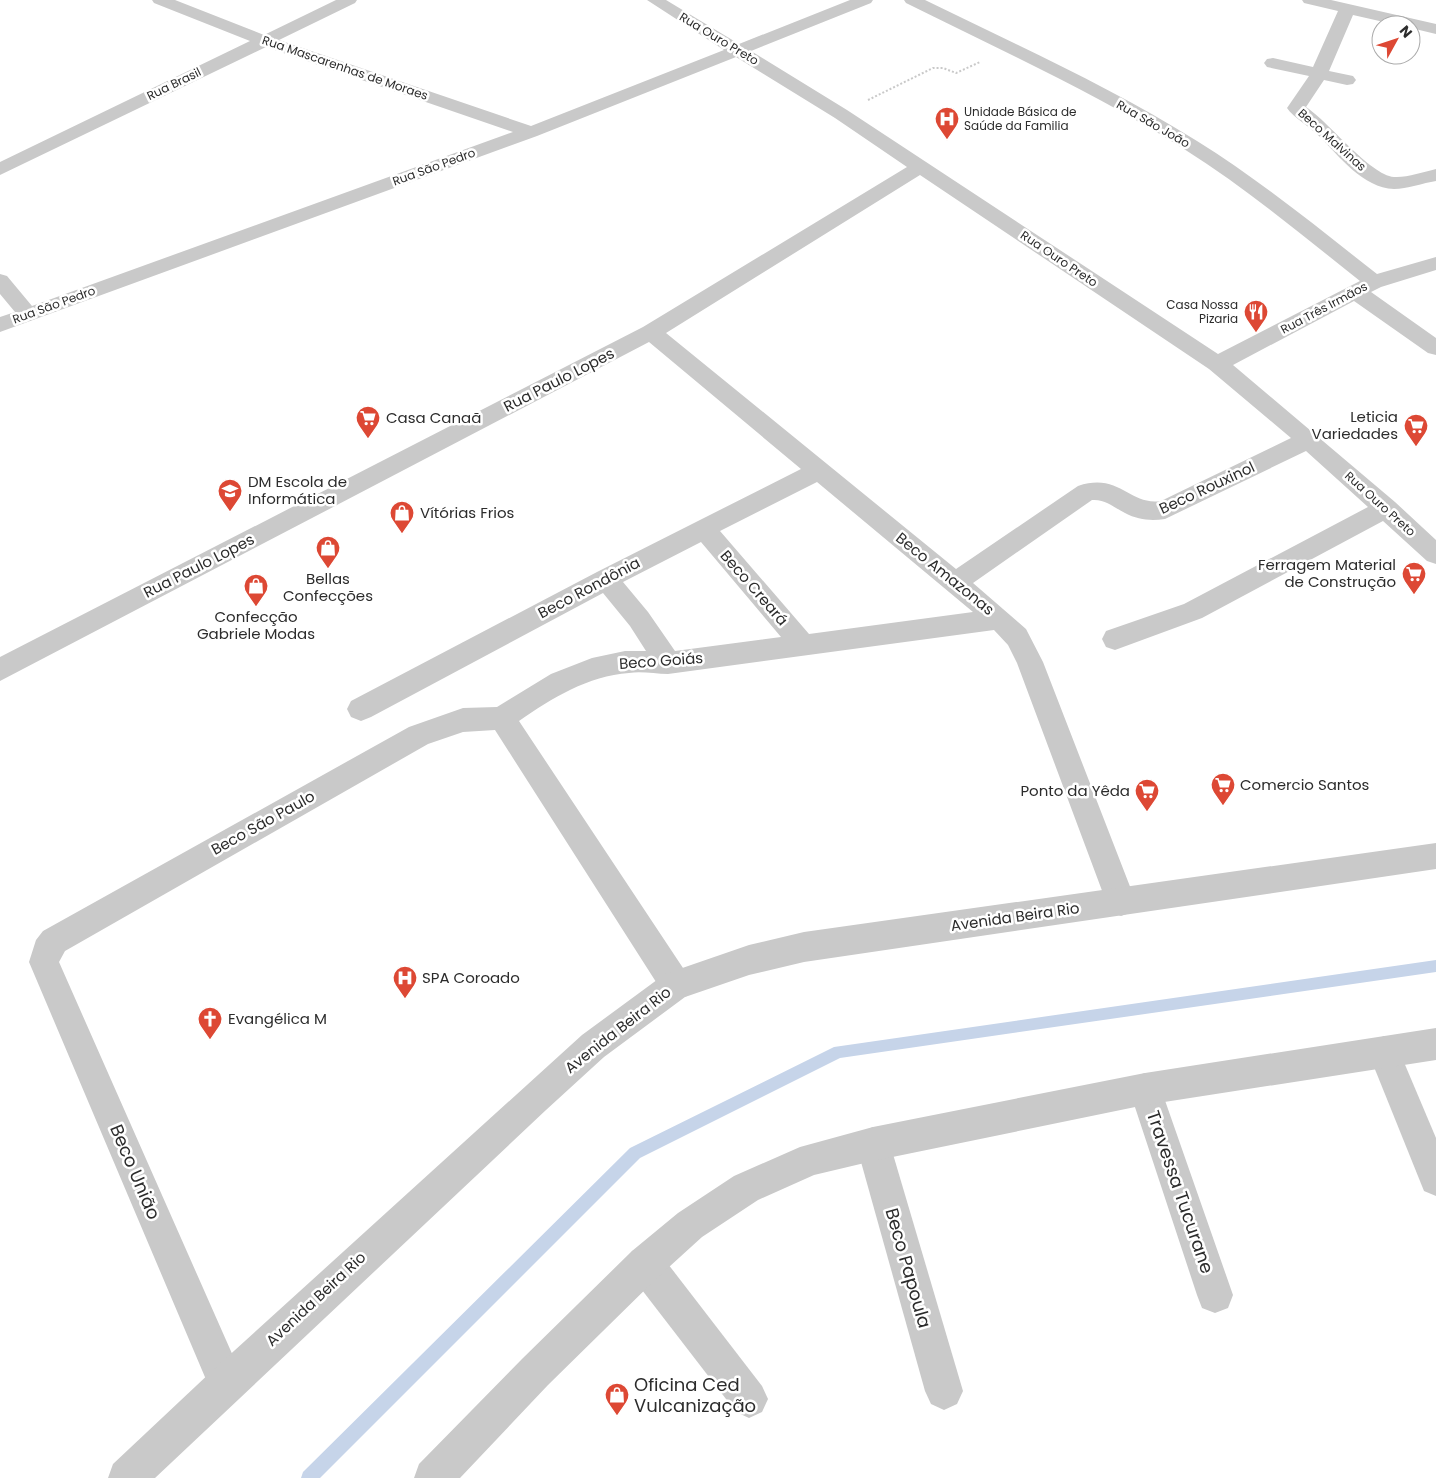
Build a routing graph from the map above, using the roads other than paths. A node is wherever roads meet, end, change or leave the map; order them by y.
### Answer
1 (160, 0) edge
2 (349, 0) edge
3 (655, 0) edge
4 (865, 0) edge
5 (912, 0) edge
6 (1310, 0) edge
7 (1347, 9) junction
8 (1436, 30) edge
9 (262, 40) junction
10 (737, 50) junction
11 (1273, 63) dead end
12 (1319, 74) junction
13 (1346, 80) dead end
14 (531, 132) junction
15 (920, 167) junction
16 (0, 169) edge
17 (1436, 175) edge
18 (1436, 263) edge
19 (0, 281) edge
20 (1365, 287) junction
21 (28, 314) junction
22 (0, 325) edge
23 (652, 332) junction
24 (1436, 348) edge
25 (1217, 364) junction
26 (1308, 440) junction
27 (819, 470) junction
28 (1387, 508) junction
29 (704, 530) junction
30 (1436, 554) edge
31 (606, 579) junction
32 (954, 583) junction
33 (999, 619) junction
34 (1115, 639) dead end
35 (804, 646) junction
36 (668, 663) junction
37 (0, 670) edge
38 (361, 709) dead end
39 (502, 718) junction
40 (1436, 856) edge
41 (1121, 902) junction
42 (44, 962) joint
43 (676, 985) junction
44 (1436, 1044) edge
45 (1384, 1052) junction
46 (1145, 1089) junction
47 (873, 1144) junction
48 (1436, 1179) edge
49 (645, 1264) junction
50 (1215, 1296) dead end
51 (226, 1383) junction
52 (944, 1391) dead end
53 (750, 1399) dead end
54 (127, 1478) edge
55 (433, 1478) edge

1 - 9 street, Rua Mascarenhas de Moraes
2 - 9 street, Rua Brasil
3 - 10 street, Rua Ouro Preto
4 - 10 street, Rua São Pedro
5 - 20 street, Rua São João
6 - 7 street
7 - 8 street
7 - 12 street
9 - 14 street, Rua Mascarenhas de Moraes
9 - 16 street, Rua Brasil
10 - 14 street, Rua São Pedro
10 - 15 street, Rua Ouro Preto
11 - 12 street
12 - 13 street
12 - 17 street, Beco Malvinas
14 - 21 street, Rua São Pedro
15 - 23 street, Rua Paulo Lopes
15 - 25 street, Rua Ouro Preto
18 - 20 street, Rua Três Irmãos
19 - 21 street
20 - 24 street, Rua São João
20 - 25 street, Rua Três Irmãos
21 - 22 street, Rua São Pedro
23 - 27 street, Beco Amazonas
23 - 37 street, Rua Paulo Lopes
25 - 26 street, Rua Ouro Preto
26 - 28 street, Rua Ouro Preto
26 - 32 street, Beco Rouxinol
27 - 29 street, Beco Rondônia
27 - 32 street, Beco Amazonas
28 - 30 street, Rua Ouro Preto
28 - 34 street
29 - 31 street, Beco Rondônia
29 - 35 street, Beco Creará
31 - 36 street
31 - 38 street, Beco Rondônia
32 - 33 street, Beco Amazonas
33 - 35 street, Beco Goiás
33 - 41 street, Beco Amazonas
35 - 36 street, Beco Goiás
36 - 39 street, Beco Goiás
39 - 42 street, Beco São Paulo
39 - 43 street
40 - 41 street, Avenida Beira Rio
41 - 43 street, Avenida Beira Rio
42 - 51 street, Beco União
43 - 51 street, Avenida Beira Rio
44 - 45 street
45 - 46 street
45 - 48 street
46 - 47 street
46 - 50 street, Travessa Tucurane
47 - 49 street
47 - 52 street, Beco Papoula
49 - 53 street
49 - 55 street
51 - 54 street, Avenida Beira Rio

